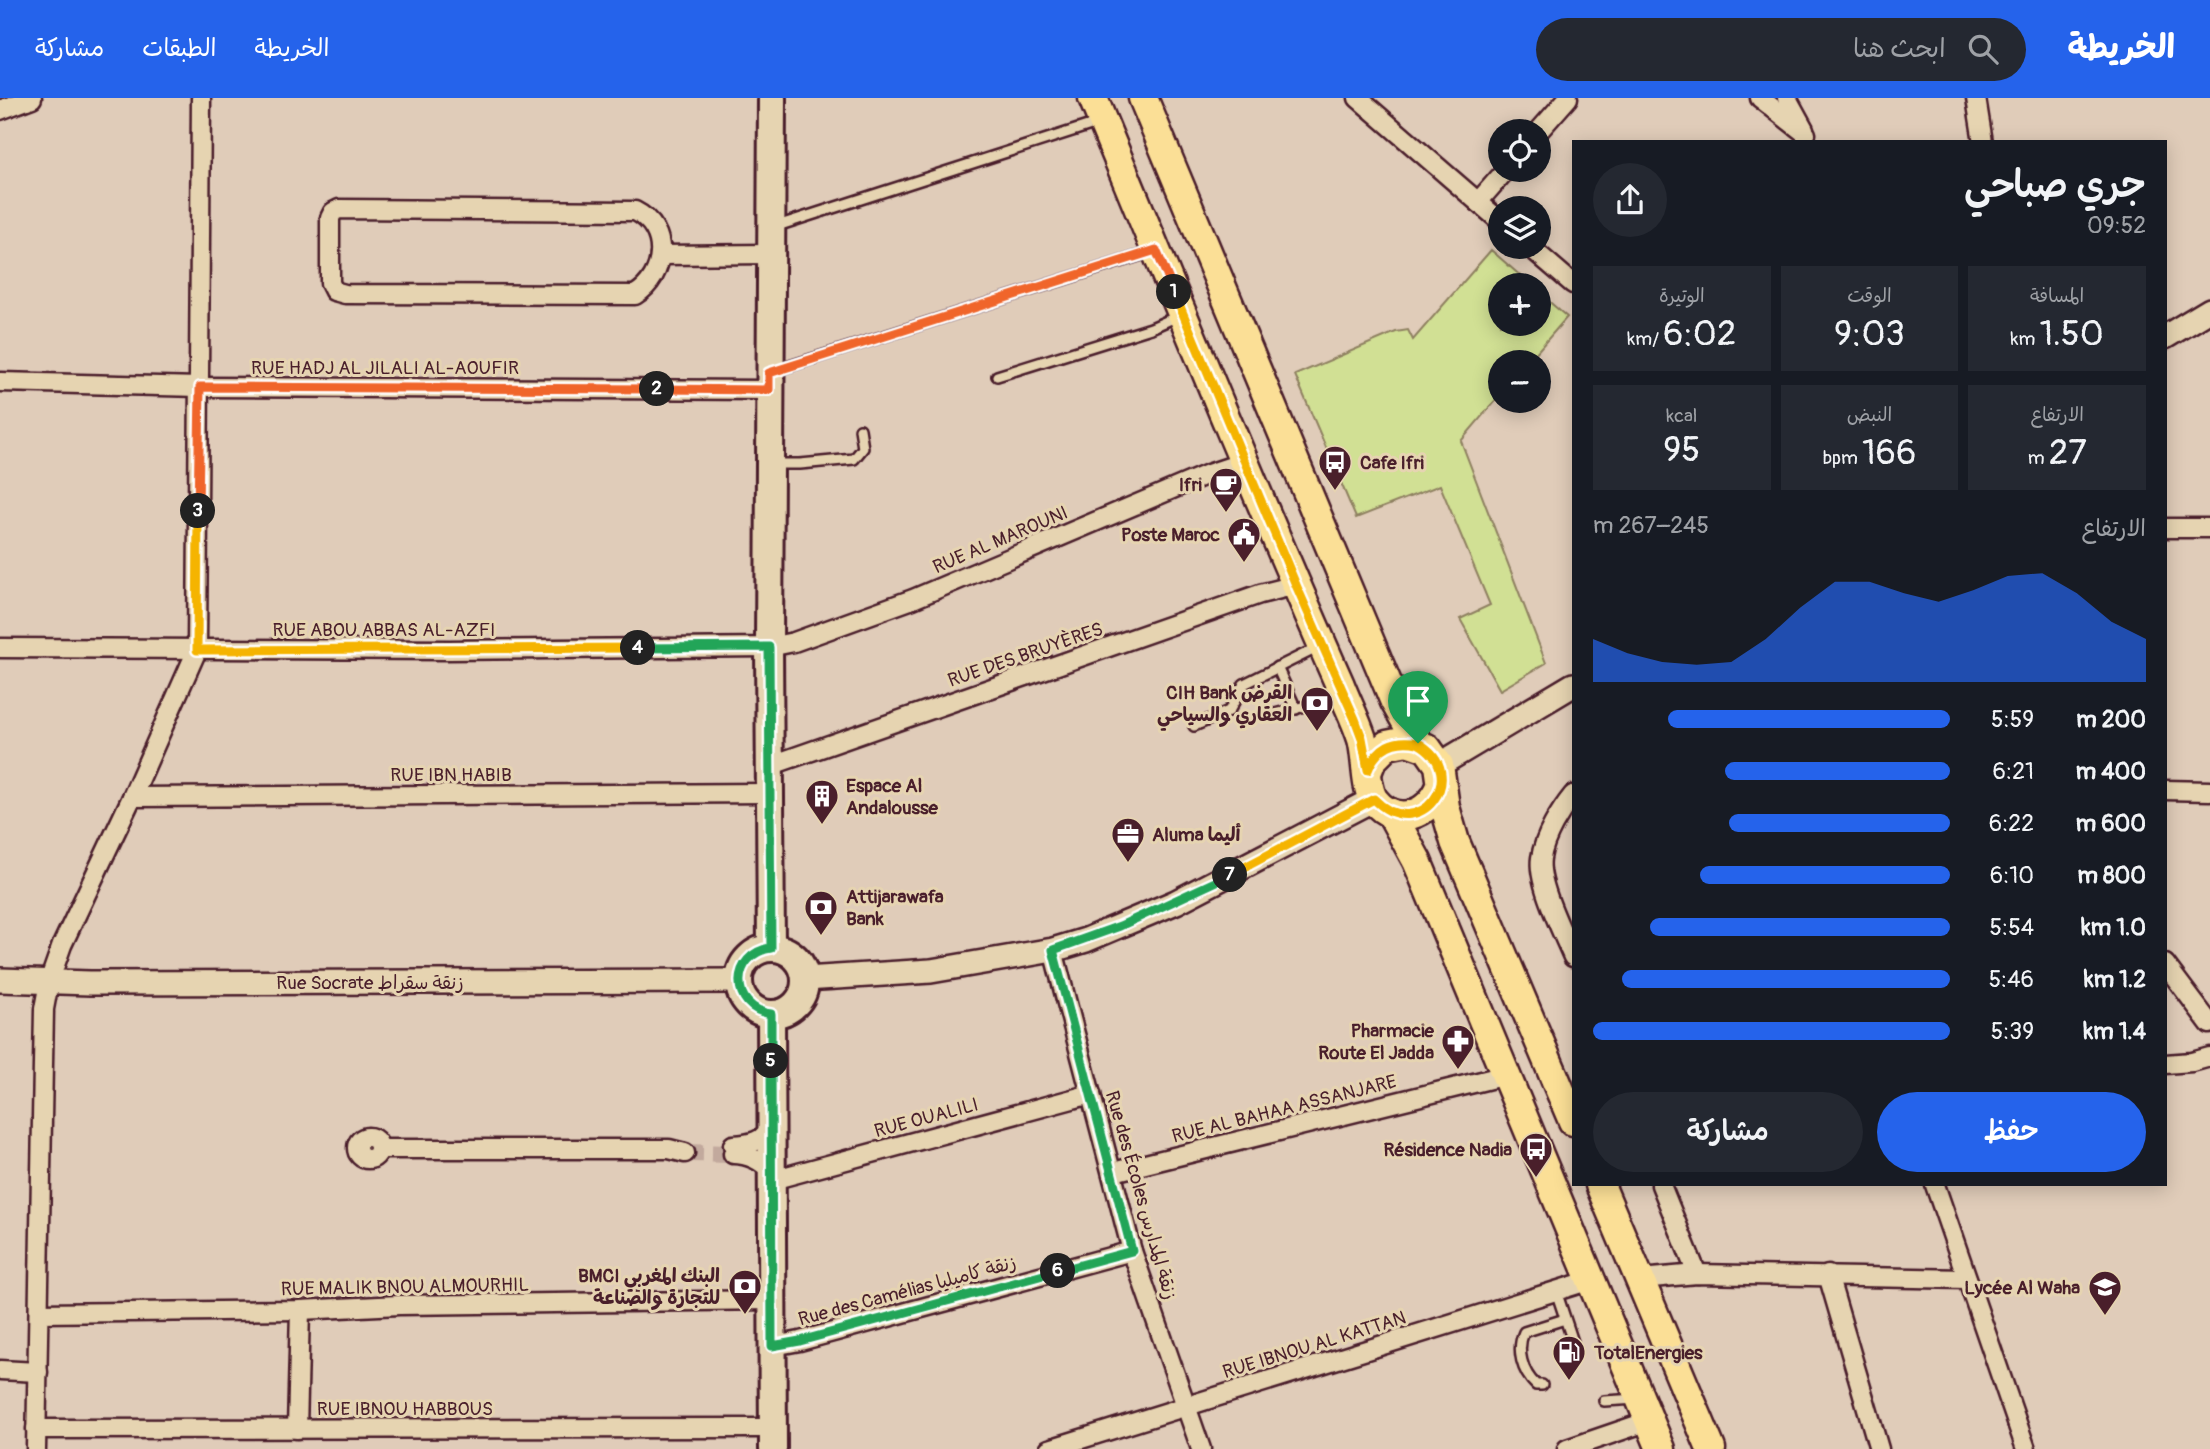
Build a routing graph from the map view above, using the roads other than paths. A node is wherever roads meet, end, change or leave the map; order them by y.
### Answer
1 (32, 98) edge
2 (201, 98) edge
3 (772, 98) edge
4 (1143, 98) edge
5 (1358, 98) edge
6 (1568, 98) edge
7 (1760, 98) edge
8 (1787, 98) edge
9 (1976, 98) edge
10 (0, 110) edge
11 (1098, 110) edge
12 (1549, 119) edge
13 (1810, 138) edge
14 (1983, 140) edge
15 (1496, 182) edge
16 (1478, 202) junction
17 (1488, 211) edge
18 (770, 241) junction
19 (1156, 250) junction
20 (660, 255) junction
21 (1544, 259) edge
22 (1572, 283) edge
23 (2210, 310) edge
24 (1183, 314) junction
25 (2167, 336) edge
26 (997, 376) dead end
27 (769, 381) junction
28 (0, 382) edge
29 (200, 387) junction
30 (860, 429) dead end
31 (1244, 462) junction
32 (770, 464) junction
33 (2167, 528) edge
34 (2210, 528) edge
35 (1296, 585) junction
36 (1322, 645) junction
37 (769, 647) junction
38 (0, 648) edge
39 (197, 650) junction
40 (1278, 667) junction
41 (1572, 686) edge
42 (1344, 696) junction
43 (1296, 709) junction
44 (1271, 715) dead end
45 (1194, 726) dead end
46 (1418, 743) junction
47 (769, 766) junction
48 (1368, 770) junction
49 (1440, 775) junction
50 (2167, 790) edge
51 (2210, 791) edge
52 (769, 793) junction
53 (132, 797) junction
54 (1572, 797) edge
55 (1382, 806) junction
56 (771, 948) junction
57 (1053, 950) junction
58 (1572, 954) edge
59 (2167, 967) edge
60 (805, 979) junction
61 (0, 981) edge
62 (740, 981) junction
63 (49, 982) junction
64 (771, 1014) junction
65 (2210, 1024) edge
66 (2210, 1058) edge
67 (2167, 1064) edge
68 (1506, 1075) junction
69 (1565, 1081) edge
70 (1091, 1094) junction
71 (1572, 1116) edge
72 (772, 1123) junction
73 (380, 1149) dead end
74 (680, 1149) tunnel mouth
75 (1112, 1172) junction
76 (772, 1177) junction
77 (1600, 1186) edge
78 (1661, 1186) edge
79 (1935, 1186) edge
80 (1132, 1251) junction
81 (1697, 1274) junction
82 (1828, 1275) junction
83 (1640, 1279) junction
84 (1968, 1279) junction
85 (1591, 1280) junction
86 (1556, 1291) junction
87 (773, 1300) junction
88 (300, 1310) junction
89 (39, 1313) junction
90 (1565, 1319) junction
91 (1573, 1342) dead end
92 (772, 1346) junction
93 (0, 1370) edge
94 (38, 1372) junction
95 (1542, 1385) dead end
96 (1604, 1401) dead end
97 (1186, 1406) junction
98 (1644, 1410) junction
99 (36, 1429) junction
100 (297, 1429) junction
101 (773, 1439) edge
102 (36, 1449) edge
103 (1049, 1449) edge
104 (1201, 1449) edge
105 (1567, 1449) edge
106 (1661, 1449) edge
107 (1711, 1449) edge
108 (1879, 1449) edge
109 (2026, 1449) edge

1 - 10 street
2 - 29 street
3 - 18 main road
4 - 46 main road
5 - 16 street
6 - 12 street
7 - 13 street
8 - 13 street
9 - 14 street
11 - 18 lane
11 - 19 main road
15 - 16 street
16 - 17 street
18 - 20 street
18 - 27 main road
19 - 24 main road
19 - 27 lane
20 - 20 street
21 - 22 street
23 - 25 street
24 - 26 lane
24 - 31 main road
27 - 29 street, RUE HADJ AL JILALI AL-AOUFIR
27 - 32 main road
28 - 29 street, RUE HADJ AL JILALI AL-AOUFIR
29 - 39 street
30 - 32 lane
31 - 35 main road
31 - 37 street, RUE AL MAROUNI
32 - 37 main road
33 - 34 street
35 - 36 main road
35 - 47 street, RUE DES BRUYÈRES
36 - 40 lane
36 - 42 main road
37 - 39 street, RUE ABOU ABBAS AL-AZFI
37 - 47 main road
38 - 39 street, RUE ABOU ABBAS AL-AZFI
39 - 53 street
40 - 43 lane
40 - 45 lane
41 - 49 street
42 - 43 lane
42 - 48 main road
43 - 44 lane
46 - 48 main road
46 - 49 main road
47 - 52 main road
48 - 55 main road
49 - 55 main road
49 - 69 main road
50 - 51 street
52 - 53 street, RUE IBN HABIB
52 - 56 main road
53 - 63 street
54 - 58 street
55 - 57 street
55 - 68 main road
56 - 60 main road
56 - 62 main road
57 - 60 street
57 - 70 street, Rue des Écoles زنقة المدارس
59 - 65 street
60 - 64 main road
61 - 63 street, Rue Socrate زنقة سقراط
62 - 63 street, Rue Socrate زنقة سقراط
62 - 64 main road
63 - 89 street
64 - 72 main road
66 - 67 street
68 - 75 street, RUE AL BAHAA ASSANJARE
68 - 85 main road
69 - 71 main road
70 - 75 street, Rue des Écoles زنقة المدارس
70 - 76 street, RUE OUALILI
72 - 76 main road
72 - 76 street
73 - 74 street
75 - 80 street, Rue des Écoles زنقة المدارس
76 - 87 main road
77 - 83 main road
78 - 81 street
79 - 84 street
80 - 92 street, Rue des Camélias زنقة كاميليا
80 - 97 street, Rue des Écoles زنقة المدارس
81 - 82 street
81 - 83 street
82 - 84 street
82 - 108 street
83 - 107 main road
84 - 109 street
85 - 86 street, RUE IBNOU AL KATTAN
85 - 98 main road
86 - 90 lane
86 - 97 street, RUE IBNOU AL KATTAN
87 - 88 street, RUE MALIK BNOU ALMOURHIL
87 - 92 main road
88 - 89 street, RUE MALIK BNOU ALMOURHIL
88 - 100 street
89 - 94 street
90 - 91 lane
90 - 95 lane
92 - 101 main road
93 - 94 street
94 - 99 street
96 - 98 lane
97 - 103 street, RUE IBNOU AL KATTAN
97 - 104 street, Rue des Écoles زنقة المدارس
98 - 105 street
98 - 106 main road
99 - 100 street, RUE IBNOU HABBOUS
99 - 102 street
100 - 101 street, RUE IBNOU HABBOUS

